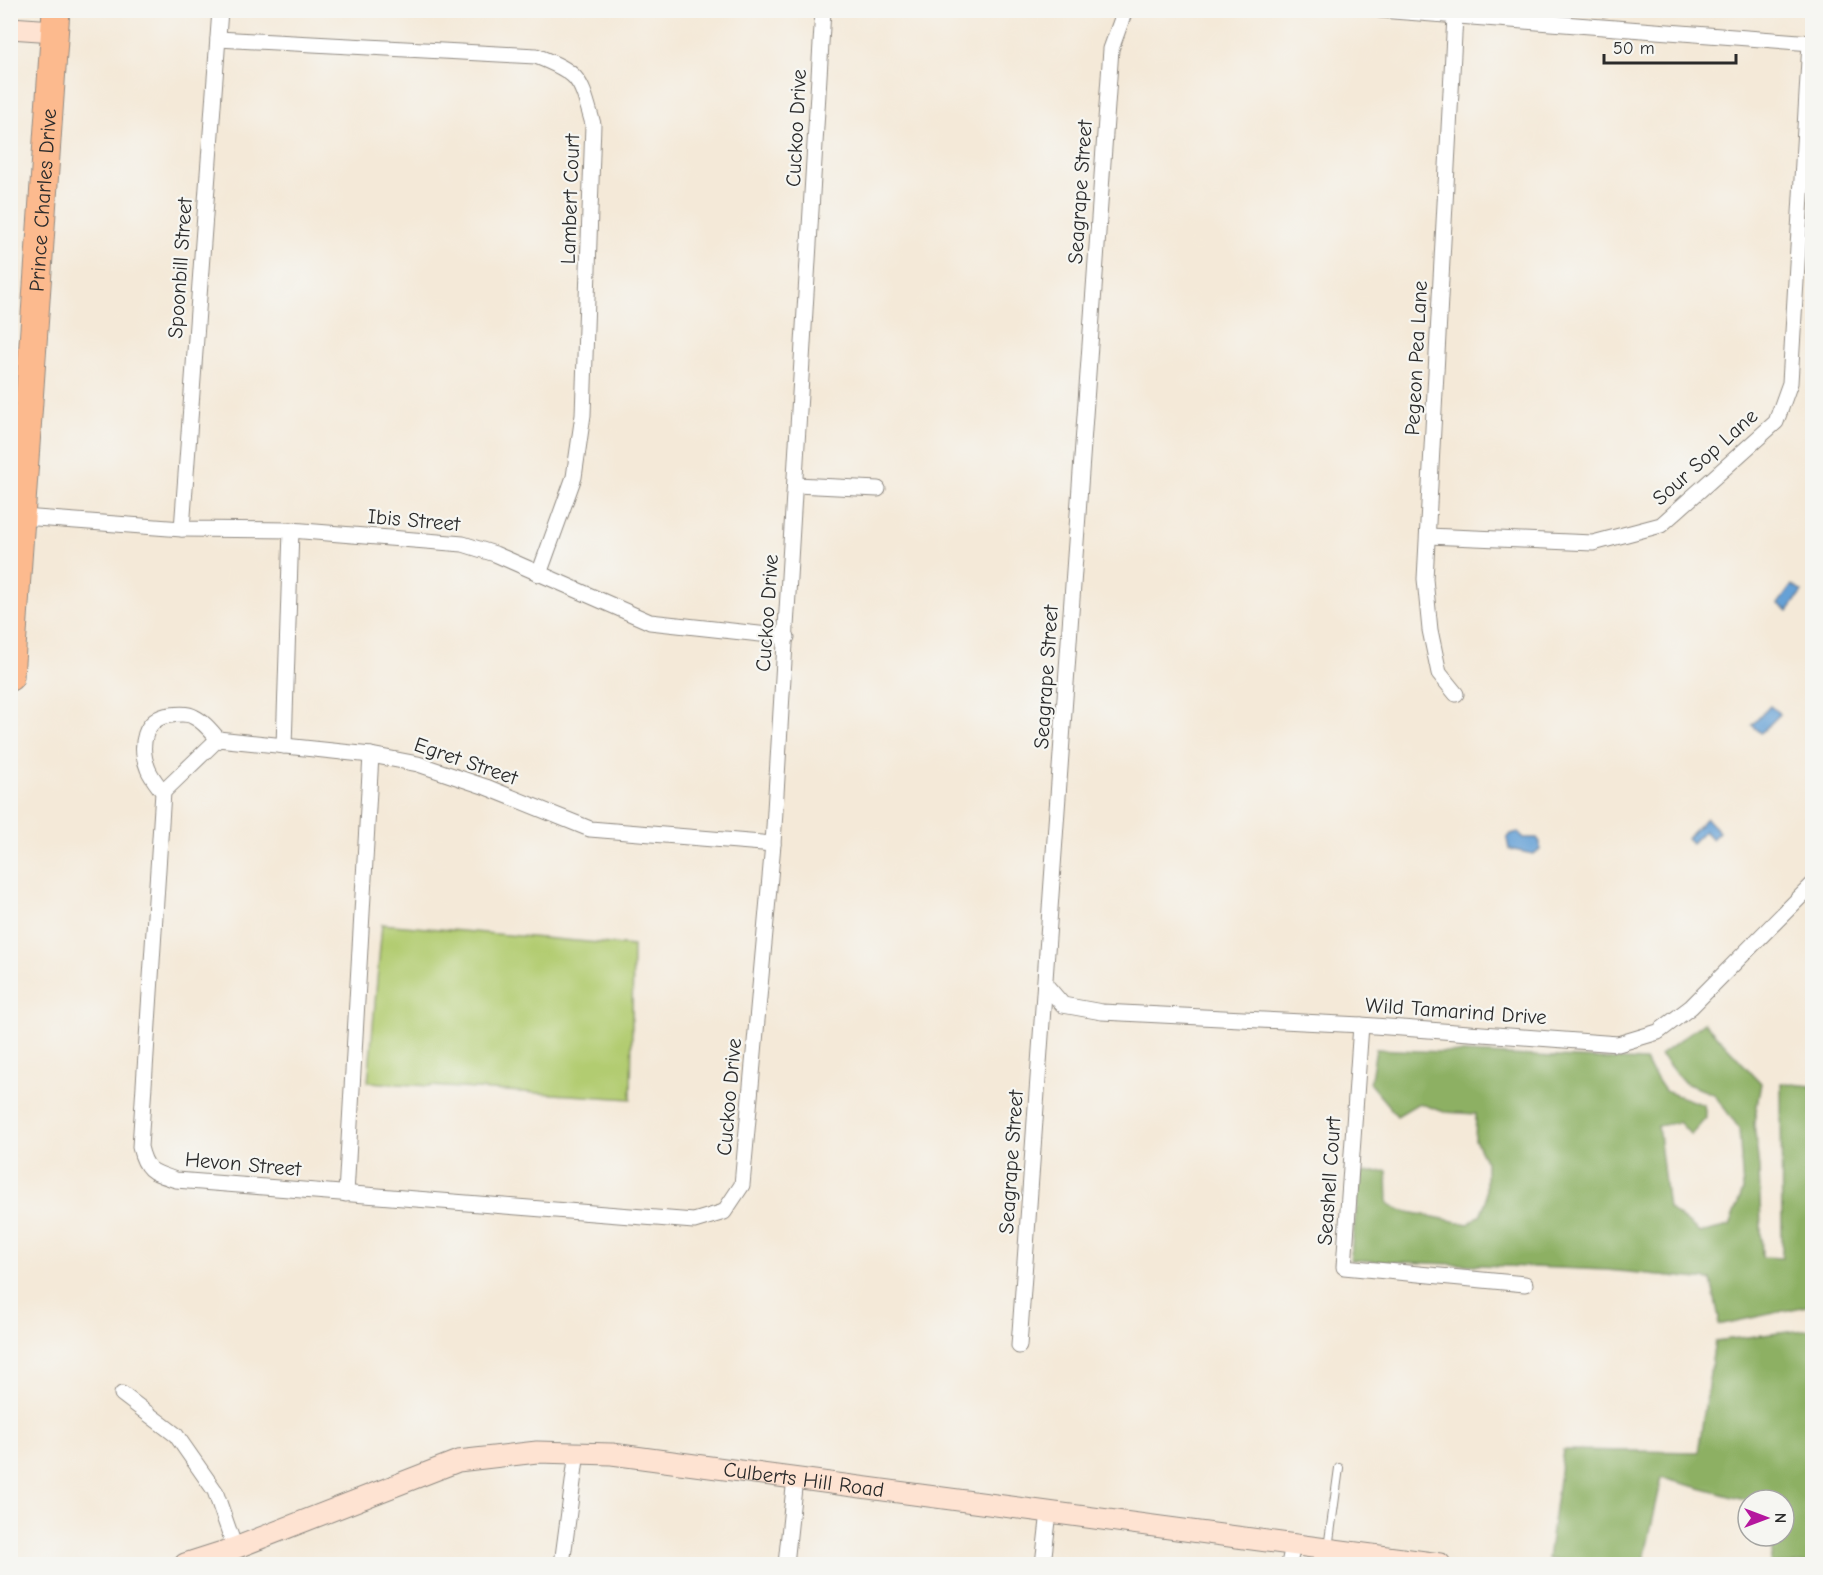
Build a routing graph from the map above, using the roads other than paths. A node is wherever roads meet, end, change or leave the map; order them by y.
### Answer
1 (220, 10) edge
2 (823, 10) edge
3 (1380, 10) edge
4 (1126, 12) edge
5 (1455, 16) junction
6 (55, 21) edge
7 (10, 28) edge
8 (219, 39) junction
9 (1811, 43) edge
10 (796, 485) junction
11 (878, 489) dead end
12 (23, 517) junction
13 (182, 529) junction
14 (291, 530) junction
15 (1428, 536) junction
16 (540, 574) junction
17 (787, 638) junction
18 (10, 677) edge
19 (1456, 694) dead end
20 (218, 739) junction
21 (284, 746) junction
22 (371, 755) junction
23 (163, 792) junction
24 (773, 844) junction
25 (1812, 885) edge
26 (1045, 984) junction
27 (1361, 1025) junction
28 (346, 1194) junction
29 (724, 1212) joint
30 (1525, 1284) dead end
31 (1019, 1346) dead end
32 (122, 1394) dead end
33 (577, 1452) junction
34 (1339, 1468) dead end
35 (795, 1478) junction
36 (1049, 1512) junction
37 (235, 1548) junction
38 (1328, 1550) junction
39 (1291, 1555) edge
40 (185, 1564) edge
41 (562, 1564) edge
42 (786, 1564) edge
43 (1043, 1564) edge
44 (1440, 1564) edge

1 - 8 street, Spoonbill Street
2 - 10 street, Cuckoo Drive
3 - 5 street
4 - 26 street, Seagrape Street
5 - 9 street
5 - 15 street, Pegeon Pea Lane
6 - 7 street
6 - 12 highway, Prince Charles Drive
8 - 13 street, Spoonbill Street
8 - 16 street, Lambert Court
9 - 15 street, Sour Sop Lane
10 - 11 street
10 - 17 street, Cuckoo Drive
12 - 13 street, Ibis Street
12 - 18 highway, Prince Charles Drive
13 - 14 street, Ibis Street
14 - 16 street, Ibis Street
14 - 21 street
15 - 19 street, Pegeon Pea Lane
16 - 17 street, Ibis Street
17 - 24 street, Cuckoo Drive
20 - 21 street, Egret Street
20 - 23 street
20 - 23 street
21 - 22 street, Egret Street
22 - 24 street, Egret Street
22 - 28 street
23 - 28 street, Hevon Street
24 - 29 street, Cuckoo Drive
25 - 27 street, Wild Tamarind Drive
26 - 27 street, Wild Tamarind Drive
26 - 31 street, Seagrape Street
27 - 30 street, Seashell Court
28 - 29 street, Hevon Street
32 - 37 street
33 - 35 street, Culberts Hill Road
33 - 37 street, Culberts Hill Road
33 - 41 street
34 - 38 lane
35 - 36 street, Culberts Hill Road
35 - 42 street
36 - 39 street, Culberts Hill Road
36 - 43 street
37 - 40 street, Culberts Hill Road
38 - 39 street, Culberts Hill Road
38 - 44 street, Culberts Hill Road

